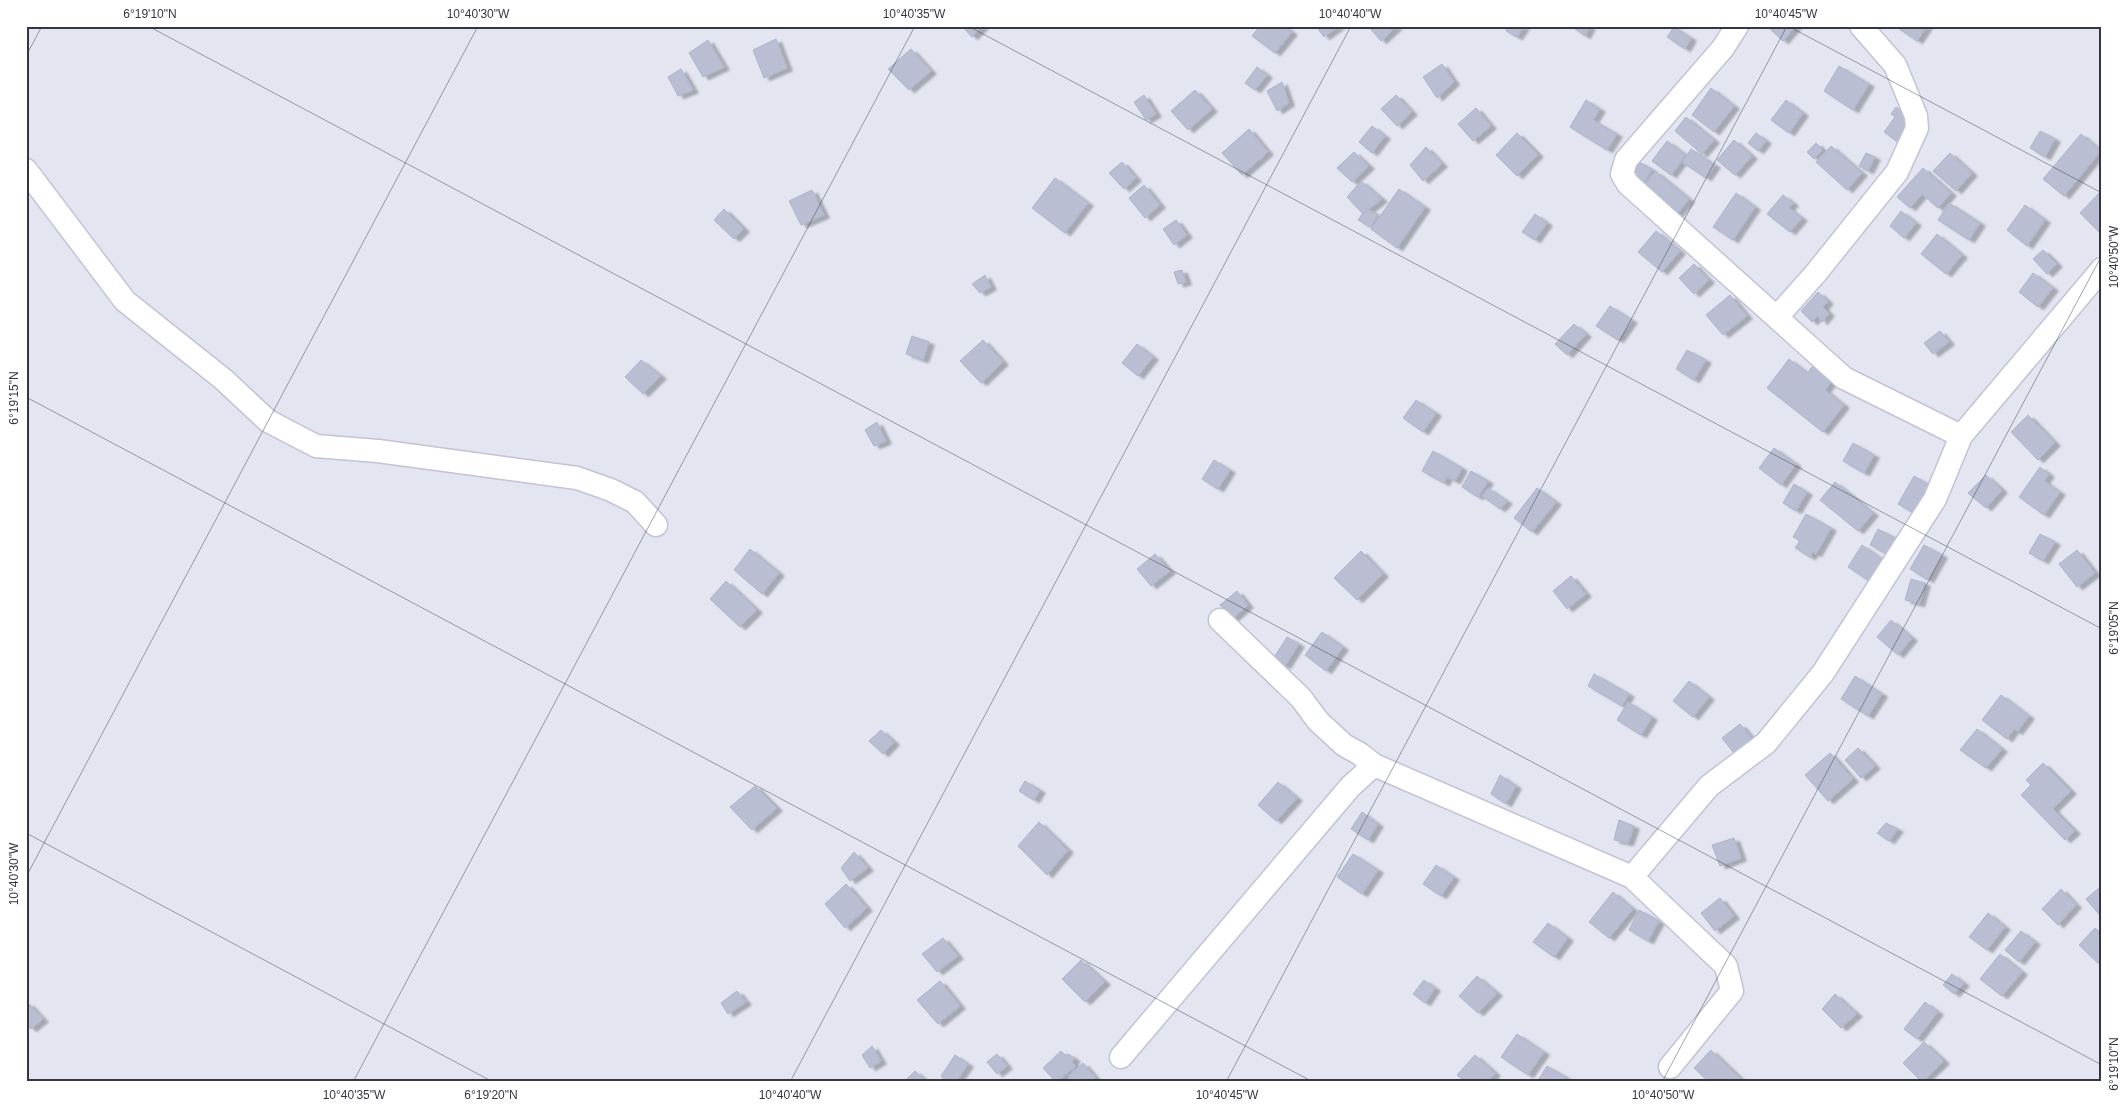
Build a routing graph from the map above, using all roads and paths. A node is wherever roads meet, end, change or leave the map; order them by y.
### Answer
1 (1737, 26) edge
2 (1861, 26) edge
3 (26, 170) edge
4 (2102, 268) edge
5 (1778, 317) junction
6 (1961, 436) junction
7 (656, 525) dead end
8 (1220, 620) dead end
9 (1374, 765) junction
10 (1632, 877) junction
11 (1121, 1057) dead end
12 (1670, 1067) dead end

1 - 5 street
2 - 5 street
3 - 7 street
4 - 6 street
5 - 6 street
6 - 10 street
8 - 9 street
9 - 10 street
9 - 11 street
10 - 12 street

